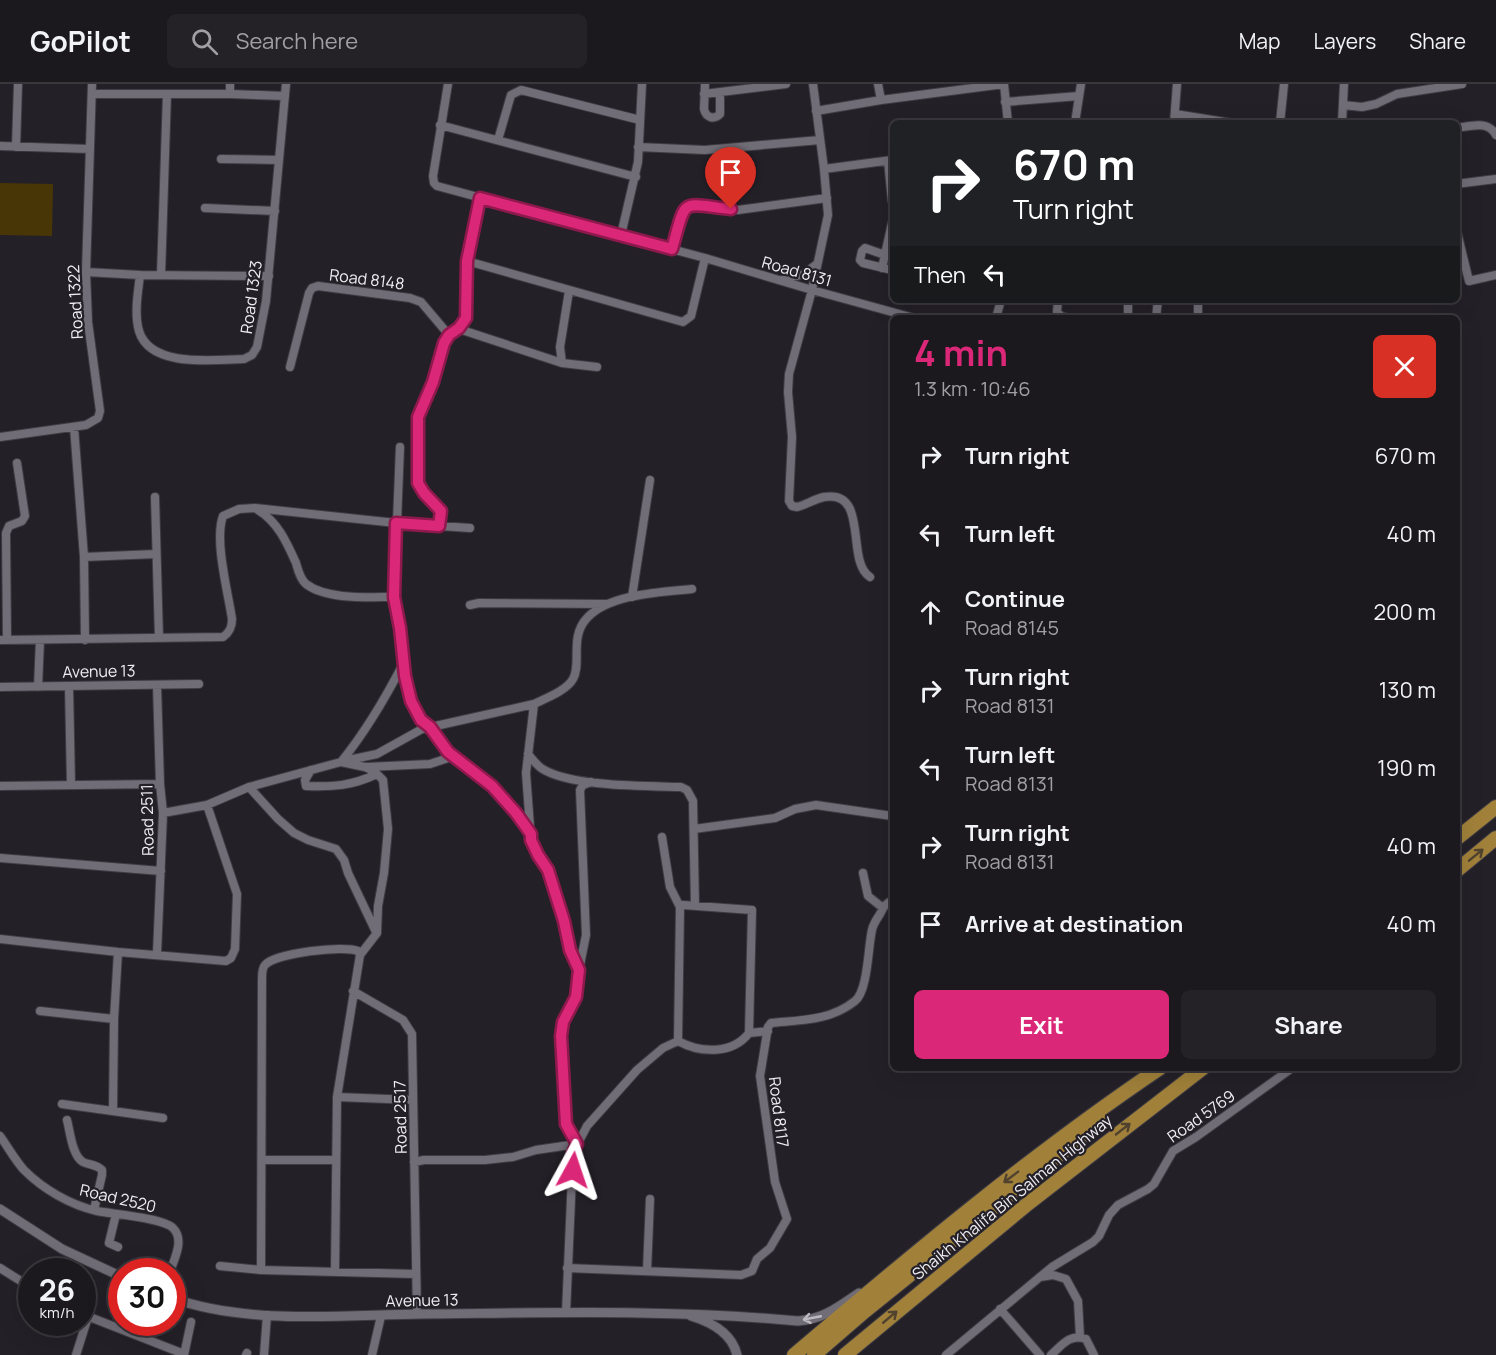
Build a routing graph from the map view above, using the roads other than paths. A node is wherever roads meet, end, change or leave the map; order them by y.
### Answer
1 (18, 84) edge
2 (92, 84) edge
3 (230, 84) edge
4 (286, 84) edge
5 (448, 84) edge
6 (642, 84) edge
7 (705, 84) edge
8 (786, 84) edge
9 (813, 84) edge
10 (878, 84) edge
11 (1004, 84) edge
12 (1081, 84) edge
13 (1177, 84) edge
14 (1284, 84) edge
15 (1344, 84) edge
16 (1462, 84) edge
17 (940, 88) edge
18 (720, 92) junction
19 (92, 94) junction
20 (167, 94) junction
21 (230, 94) junction
22 (704, 94) junction
23 (285, 96) junction
24 (1079, 96) junction
25 (881, 100) junction
26 (1005, 102) junction
27 (1343, 105) junction
28 (816, 111) junction
29 (1175, 114) junction
30 (640, 120) junction
31 (1008, 120) edge
32 (1075, 120) edge
33 (1174, 120) edge
34 (1212, 120) edge
35 (1280, 120) edge
36 (1342, 120) edge
37 (1496, 124) edge
38 (440, 125) junction
39 (1486, 125) junction
40 (1460, 128) edge
41 (1496, 135) edge
42 (820, 140) junction
43 (498, 141) junction
44 (0, 146) edge
45 (16, 147) junction
46 (639, 147) junction
47 (90, 148) junction
48 (221, 159) dead end
49 (279, 160) junction
50 (890, 160) edge
51 (824, 169) junction
52 (636, 177) junction
53 (1496, 179) edge
54 (1460, 184) edge
55 (480, 198) junction
56 (827, 198) junction
57 (205, 208) dead end
58 (275, 211) junction
59 (890, 232) edge
60 (621, 236) junction
61 (672, 249) junction
62 (1460, 249) edge
63 (885, 255) junction
64 (705, 258) junction
65 (467, 261) junction
66 (817, 264) junction
67 (882, 268) junction
68 (890, 270) edge
69 (86, 272) junction
70 (140, 275) junction
71 (160, 275) junction
72 (1496, 275) edge
73 (269, 276) junction
74 (781, 281) junction
75 (812, 290) junction
76 (569, 291) junction
77 (903, 315) edge
78 (459, 328) junction
79 (449, 335) junction
80 (562, 363) junction
81 (597, 366) dead end
82 (290, 367) dead end
83 (74, 427) junction
84 (0, 436) edge
85 (400, 447) dead end
86 (17, 463) dead end
87 (650, 480) dead end
88 (154, 497) dead end
89 (255, 508) junction
90 (396, 523) junction
91 (439, 526) junction
92 (470, 528) dead end
93 (3, 553) edge
94 (156, 554) junction
95 (84, 557) junction
96 (870, 577) dead end
97 (692, 589) dead end
98 (394, 597) junction
99 (632, 597) junction
100 (608, 604) junction
101 (470, 605) dead end
102 (159, 638) junction
103 (4, 640) edge
104 (40, 640) junction
105 (85, 640) junction
106 (404, 662) junction
107 (199, 684) dead end
108 (158, 685) junction
109 (69, 686) junction
110 (0, 687) edge
111 (38, 687) junction
112 (534, 704) junction
113 (430, 727) junction
114 (528, 754) junction
115 (454, 756) junction
116 (341, 762) junction
117 (365, 766) junction
118 (311, 770) junction
119 (377, 774) junction
120 (591, 782) junction
121 (160, 784) junction
122 (71, 785) junction
123 (0, 786) edge
124 (249, 787) junction
125 (207, 805) junction
126 (1496, 807) edge
127 (163, 813) junction
128 (890, 816) edge
129 (694, 829) junction
130 (531, 834) junction
131 (1460, 836) edge
132 (663, 837) dead end
133 (1496, 838) edge
134 (0, 858) edge
135 (1460, 868) edge
136 (161, 871) junction
137 (863, 873) dead end
138 (890, 902) edge
139 (695, 906) junction
140 (680, 908) junction
141 (883, 908) junction
142 (377, 933) junction
143 (0, 939) edge
144 (118, 952) junction
145 (157, 954) junction
146 (360, 955) junction
147 (579, 970) junction
148 (353, 991) junction
149 (40, 1011) dead end
150 (114, 1019) junction
151 (768, 1031) junction
152 (749, 1032) junction
153 (678, 1041) junction
154 (1156, 1071) edge
155 (1164, 1071) edge
156 (1199, 1071) edge
157 (1288, 1071) edge
158 (337, 1096) junction
159 (413, 1100) junction
160 (62, 1104) dead end
161 (113, 1111) junction
162 (163, 1118) dead end
163 (67, 1120) dead end
164 (0, 1136) edge
165 (577, 1144) junction
166 (262, 1160) junction
167 (336, 1160) junction
168 (414, 1162) junction
169 (650, 1199) dead end
170 (0, 1209) edge
171 (94, 1210) junction
172 (116, 1214) junction
173 (118, 1247) dead end
174 (175, 1258) edge
175 (220, 1266) dead end
176 (897, 1267) junction
177 (0, 1268) edge
178 (567, 1268) junction
179 (108, 1270) edge
180 (261, 1270) junction
181 (647, 1271) junction
182 (335, 1272) junction
183 (416, 1274) junction
184 (1039, 1277) junction
185 (18, 1279) edge
186 (186, 1303) edge
187 (1000, 1309) junction
188 (674, 1312) junction
189 (566, 1313) junction
190 (417, 1314) junction
191 (267, 1315) junction
192 (381, 1316) junction
193 (96, 1319) edge
194 (191, 1322) dead end
195 (81, 1336) edge
196 (1080, 1337) junction
197 (184, 1354) edge
198 (76, 1355) edge
199 (264, 1355) edge
200 (372, 1355) edge
201 (737, 1355) edge
202 (794, 1355) edge
203 (814, 1355) edge
204 (845, 1355) edge
205 (946, 1355) edge
206 (1040, 1355) edge
207 (1051, 1355) edge
208 (1094, 1355) edge

1 - 45 street
2 - 19 street, Road 1322
3 - 21 street
4 - 23 street, Road 1323
5 - 38 street
6 - 30 street
7 - 22 street
8 - 18 street
9 - 28 street
10 - 25 street
11 - 17 street
11 - 26 street
12 - 24 street
13 - 29 street
14 - 35 street
15 - 27 street
16 - 27 street
17 - 25 street
18 - 22 street
18 - 22 street
19 - 20 street
19 - 47 street, Road 1322
20 - 21 street
20 - 71 street
21 - 23 street
23 - 49 street, Road 1323
24 - 26 street
24 - 32 street
25 - 28 street
26 - 31 street
27 - 36 street
28 - 42 street
29 - 33 street
29 - 34 street
30 - 43 street
30 - 46 street
37 - 39 street
38 - 43 street
38 - 55 street, Road 8131
39 - 40 street
39 - 41 street
42 - 46 street
42 - 51 street
43 - 52 street
44 - 45 street
45 - 47 street
46 - 52 street
47 - 69 street, Road 1322
48 - 49 street
49 - 58 street, Road 1323
50 - 51 street
51 - 56 street
52 - 60 street
53 - 54 street
55 - 60 street, Road 8131
55 - 65 street
56 - 61 street
56 - 66 street
57 - 58 street
58 - 73 street, Road 1323
59 - 63 street
60 - 61 street, Road 8131
61 - 64 street, Road 8131
62 - 72 street
63 - 67 street
63 - 67 street
64 - 74 street, Road 8131
64 - 76 street
65 - 76 street
65 - 78 street
66 - 74 street
66 - 75 street
67 - 68 street
69 - 70 street
69 - 83 street, Road 1322
70 - 71 street
70 - 73 street, Road 1323
71 - 73 street
74 - 75 street, Road 8131
75 - 77 street, Road 8131
75 - 96 street
76 - 80 street
78 - 79 street
78 - 80 street
79 - 82 street, Road 8148
79 - 91 street
80 - 81 street
83 - 84 street, Road 1322
83 - 95 street
85 - 90 street
86 - 93 street
87 - 99 street
88 - 94 street
89 - 90 street
89 - 98 street
89 - 102 street
90 - 91 street
90 - 98 street
91 - 92 street
93 - 103 street
94 - 95 street
94 - 102 street
95 - 105 street
97 - 99 street
98 - 106 street
99 - 100 street
100 - 101 street
100 - 112 street
102 - 105 street
103 - 104 street
104 - 105 street
104 - 111 street
106 - 113 street
106 - 116 street
107 - 108 street, Avenue 13
108 - 109 street, Avenue 13
108 - 121 street, Road 2511
109 - 111 street, Avenue 13
109 - 122 street
110 - 111 street, Avenue 13
112 - 113 street
112 - 114 street
113 - 115 street
113 - 116 street
114 - 120 street
114 - 130 street
115 - 117 street
115 - 130 street
116 - 117 street
116 - 118 street
117 - 119 street
118 - 119 street
118 - 124 street
119 - 142 street
120 - 129 street
120 - 147 street
121 - 122 street
121 - 127 street, Road 2511
122 - 123 street
124 - 125 street
124 - 142 street
125 - 127 street
125 - 145 street
126 - 131 highway
127 - 136 street, Road 2511
128 - 129 street
129 - 139 street
130 - 147 street
132 - 140 street
135 -> 133 highway
134 - 136 street
136 - 145 street, Road 2511
137 - 141 street
138 - 141 street
139 - 140 street
139 - 152 street
140 - 153 street
141 - 151 street
142 - 146 street
143 - 144 street
144 - 145 street
144 - 150 street
146 - 148 street
146 - 166 street
147 - 165 street
148 - 158 street
148 - 159 street, Road 2517
149 - 150 street
150 - 161 street
151 - 152 street
151 - 181 street, Road 8117
152 - 153 street
153 - 165 street
154 -> 176 highway
155 - 203 highway, Shaikh Khalifa Bin Salman Highway
204 -> 156 highway, Shaikh Khalifa Bin Salman Highway
157 - 184 street, Road 5769
158 - 159 street
158 - 167 street
159 - 168 street, Road 2517
160 - 161 street
161 - 162 street
163 - 171 street
164 - 171 street, Road 2520
165 - 168 street
165 - 178 street
166 - 167 street
166 - 180 street
167 - 182 street
168 - 183 street, Road 2517
169 - 181 street
170 - 179 street
171 - 172 street, Road 2520
172 - 173 street
172 - 174 street, Road 2520
175 - 180 street
176 -> 188 street, Avenue 13
176 - 202 highway
177 - 185 street
178 - 181 street
178 - 189 street
180 - 182 street
182 - 183 street
183 - 190 street, Road 2517
184 - 187 street, Road 5769
184 - 196 street
186 - 191 street, Avenue 13
187 - 205 street, Road 5769
187 - 206 street
188 - 189 street, Avenue 13
188 - 201 street, Avenue 13
189 - 190 street, Avenue 13
190 - 192 street, Avenue 13
191 - 192 street, Avenue 13
191 - 199 street
192 - 200 street
193 - 197 street
194 - 197 street
195 - 198 street
196 - 207 street
196 - 208 street

